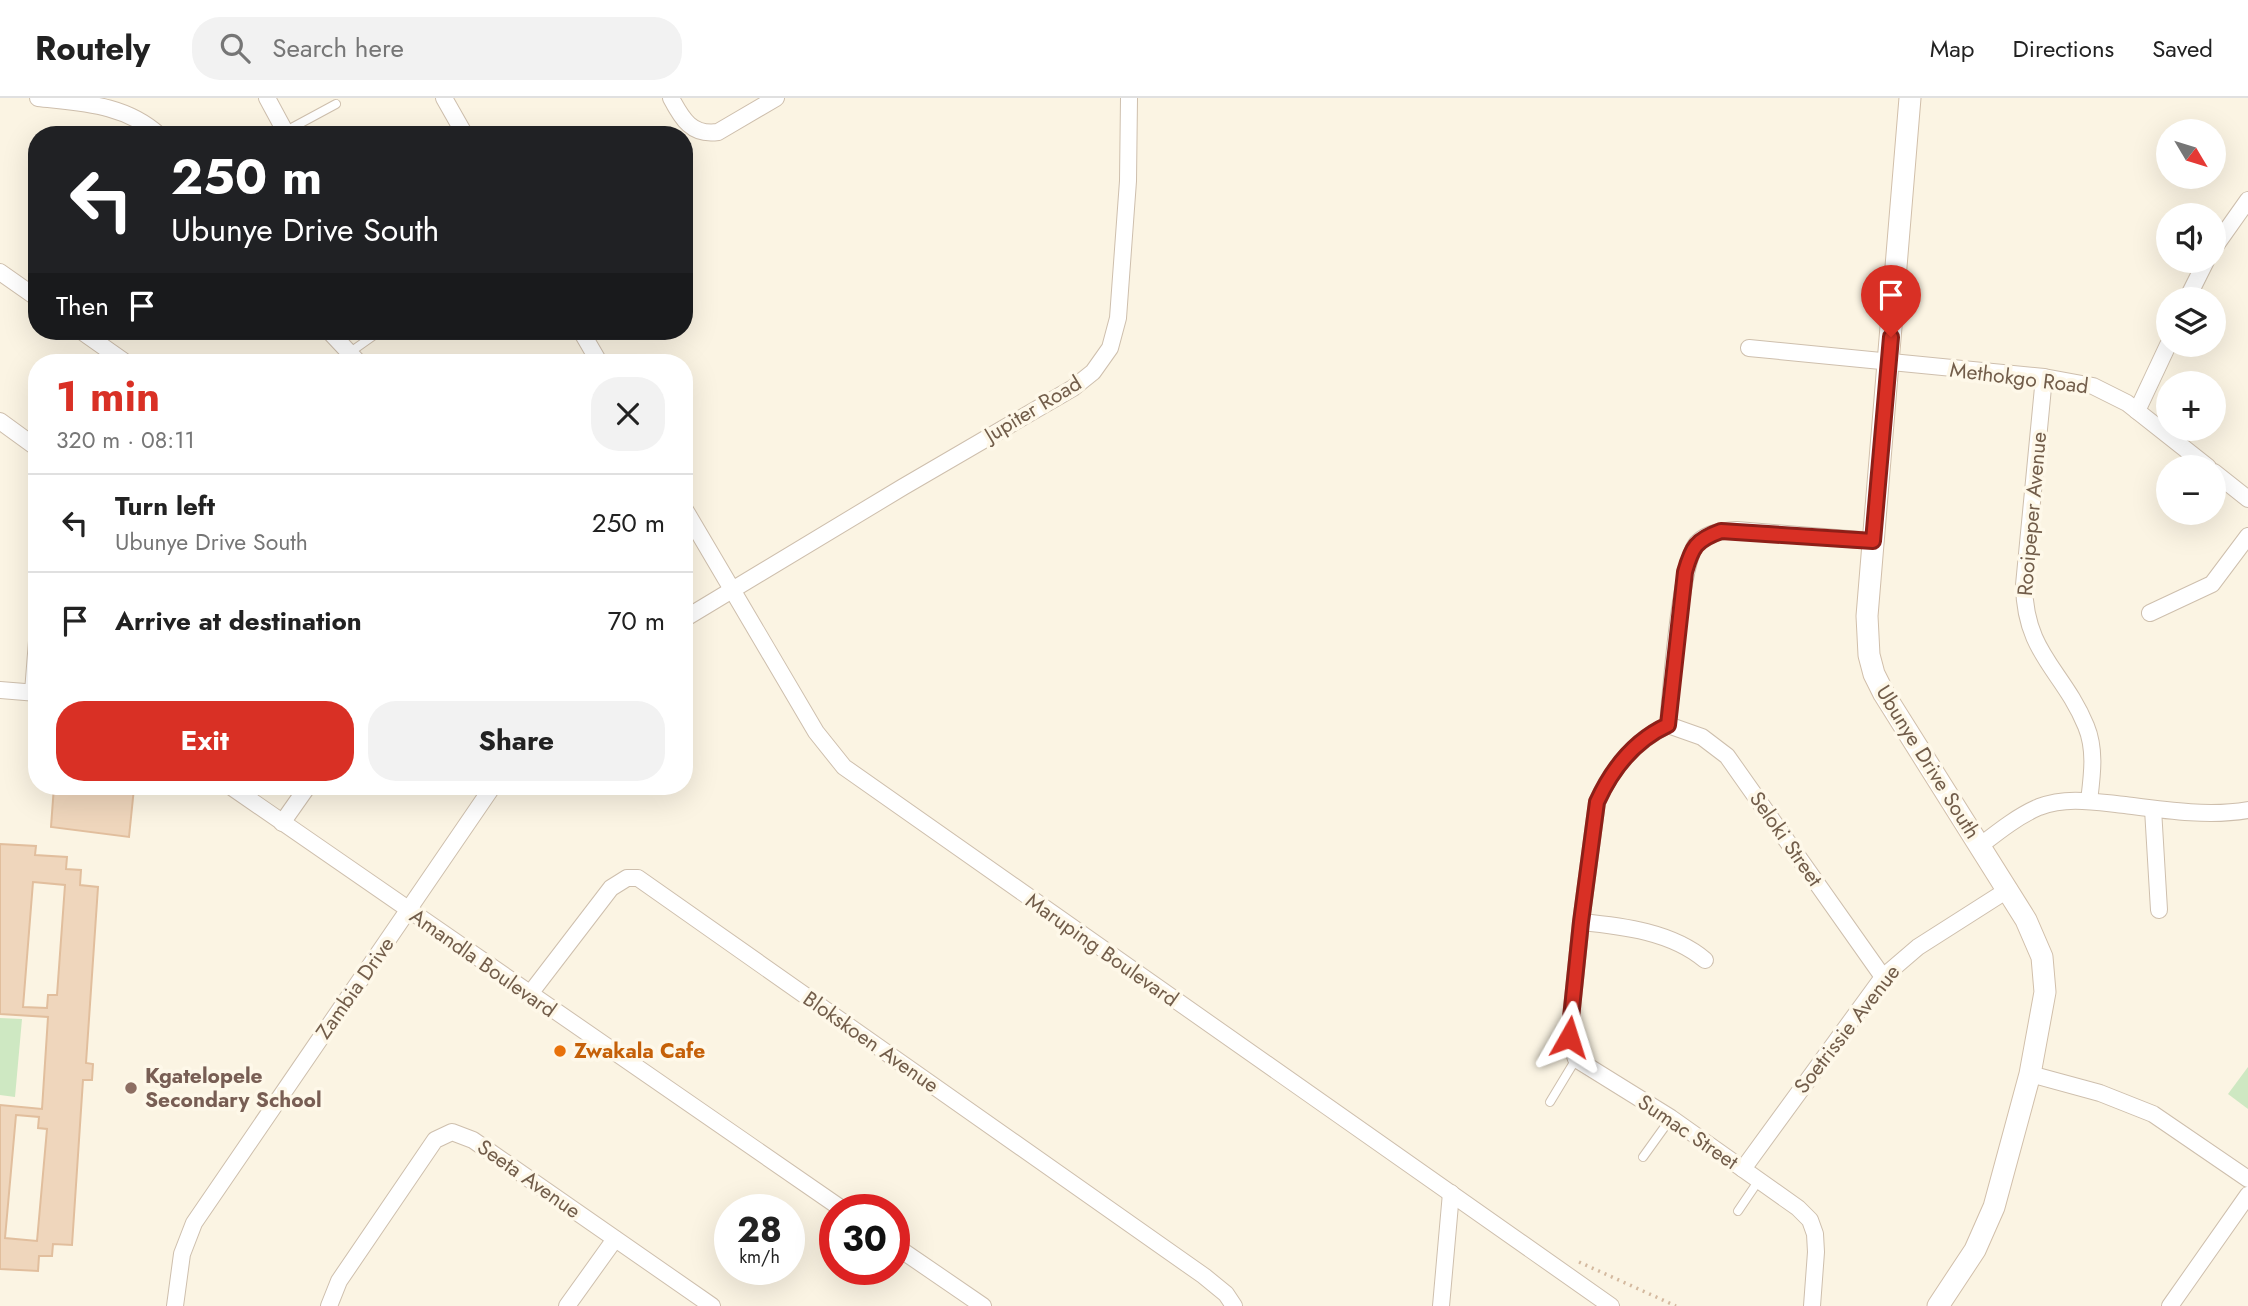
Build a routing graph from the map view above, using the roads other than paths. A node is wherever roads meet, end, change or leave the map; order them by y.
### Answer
1 (38, 98) edge
2 (267, 98) edge
3 (444, 98) edge
4 (671, 98) edge
5 (776, 98) edge
6 (1129, 98) edge
7 (1910, 98) edge
8 (336, 104) dead end
9 (148, 126) edge
10 (282, 126) edge
11 (298, 126) edge
12 (460, 126) edge
13 (690, 126) edge
14 (693, 129) edge
15 (2248, 200) edge
16 (2226, 231) edge
17 (0, 272) edge
18 (28, 292) edge
19 (94, 340) edge
20 (338, 340) edge
21 (371, 340) edge
22 (1749, 348) dead end
23 (114, 354) edge
24 (350, 354) edge
25 (358, 354) edge
26 (2162, 357) edge
27 (1889, 364) junction
28 (2044, 377) junction
29 (2137, 411) junction
30 (0, 421) edge
31 (28, 441) edge
32 (2193, 455) edge
33 (2226, 482) edge
34 (2248, 499) edge
35 (693, 523) edge
36 (2248, 536) edge
37 (1873, 541) junction
38 (732, 590) junction
39 (2150, 613) dead end
40 (693, 614) edge
41 (0, 690) edge
42 (28, 692) edge
43 (1668, 725) junction
44 (243, 795) edge
45 (302, 795) edge
46 (487, 795) edge
47 (2089, 801) junction
48 (2153, 809) junction
49 (2248, 810) edge
50 (282, 823) junction
51 (1981, 845) junction
52 (2009, 889) junction
53 (2159, 910) dead end
54 (408, 911) junction
55 (1581, 922) junction
56 (1706, 960) dead end
57 (1883, 977) junction
58 (529, 995) junction
59 (1576, 1059) junction
60 (2030, 1074) junction
61 (1550, 1102) dead end
62 (1671, 1118) junction
63 (1643, 1157) dead end
64 (1743, 1169) junction
65 (2248, 1179) edge
66 (1759, 1180) junction
67 (820, 1194) edge
68 (1451, 1194) junction
69 (2248, 1195) edge
70 (1738, 1210) dead end
71 (615, 1239) junction
72 (910, 1256) edge
73 (1807, 1305) edge
74 (175, 1306) edge
75 (329, 1306) edge
76 (567, 1306) edge
77 (712, 1306) edge
78 (983, 1306) edge
79 (1234, 1306) edge
80 (1441, 1306) edge
81 (1611, 1306) edge
82 (1938, 1306) edge
83 (2170, 1306) edge

1 - 9 street
2 - 10 street
3 - 12 street
4 - 13 street
5 - 14 street
6 - 38 street, Jupiter Road
7 - 27 street, Ubunye Drive South
8 - 11 lane
15 - 16 street
17 - 18 street
19 - 23 street
20 - 24 street
21 - 25 lane
22 - 27 street, Methokgo Road
26 - 29 street
27 - 28 street, Methokgo Road
27 - 37 street, Ubunye Drive South
28 - 29 street, Methokgo Road
28 - 47 street, Rooipeper Avenue
29 - 32 street, Methokgo Road
30 - 31 street
33 - 34 street
35 - 38 street, Maruping Boulevard
36 - 39 street
37 - 43 street
37 - 51 street, Ubunye Drive South
38 - 40 street
38 - 68 street, Maruping Boulevard
41 - 42 street
43 - 55 street
43 - 57 street, Seloki Street
44 - 50 street, Amandla Boulevard
45 - 50 street
46 - 54 street, Zambia Drive
47 - 48 street
47 - 51 street
48 - 49 street
48 - 53 street
50 - 54 street, Amandla Boulevard
51 - 52 street, Ubunye Drive South
52 - 57 street, Soetrissie Avenue
52 - 60 street, Ubunye Drive South
54 - 58 street, Amandla Boulevard
54 - 74 street, Zambia Drive
55 - 56 street
55 - 59 street
57 - 64 street, Soetrissie Avenue
58 - 67 street, Amandla Boulevard
58 - 79 street, Blokskoen Avenue
59 - 61 lane
59 - 62 street, Sumac Street
60 - 65 street
60 - 82 street, Ubunye Drive South
62 - 63 lane
62 - 64 street, Sumac Street
64 - 66 street, Sumac Street
66 - 70 lane
66 - 73 street, Sumac Street
68 - 80 street
68 - 81 street, Maruping Boulevard
69 - 83 street
71 - 75 street, Seeta Avenue
71 - 76 street
71 - 77 street, Seeta Avenue
72 - 78 street

